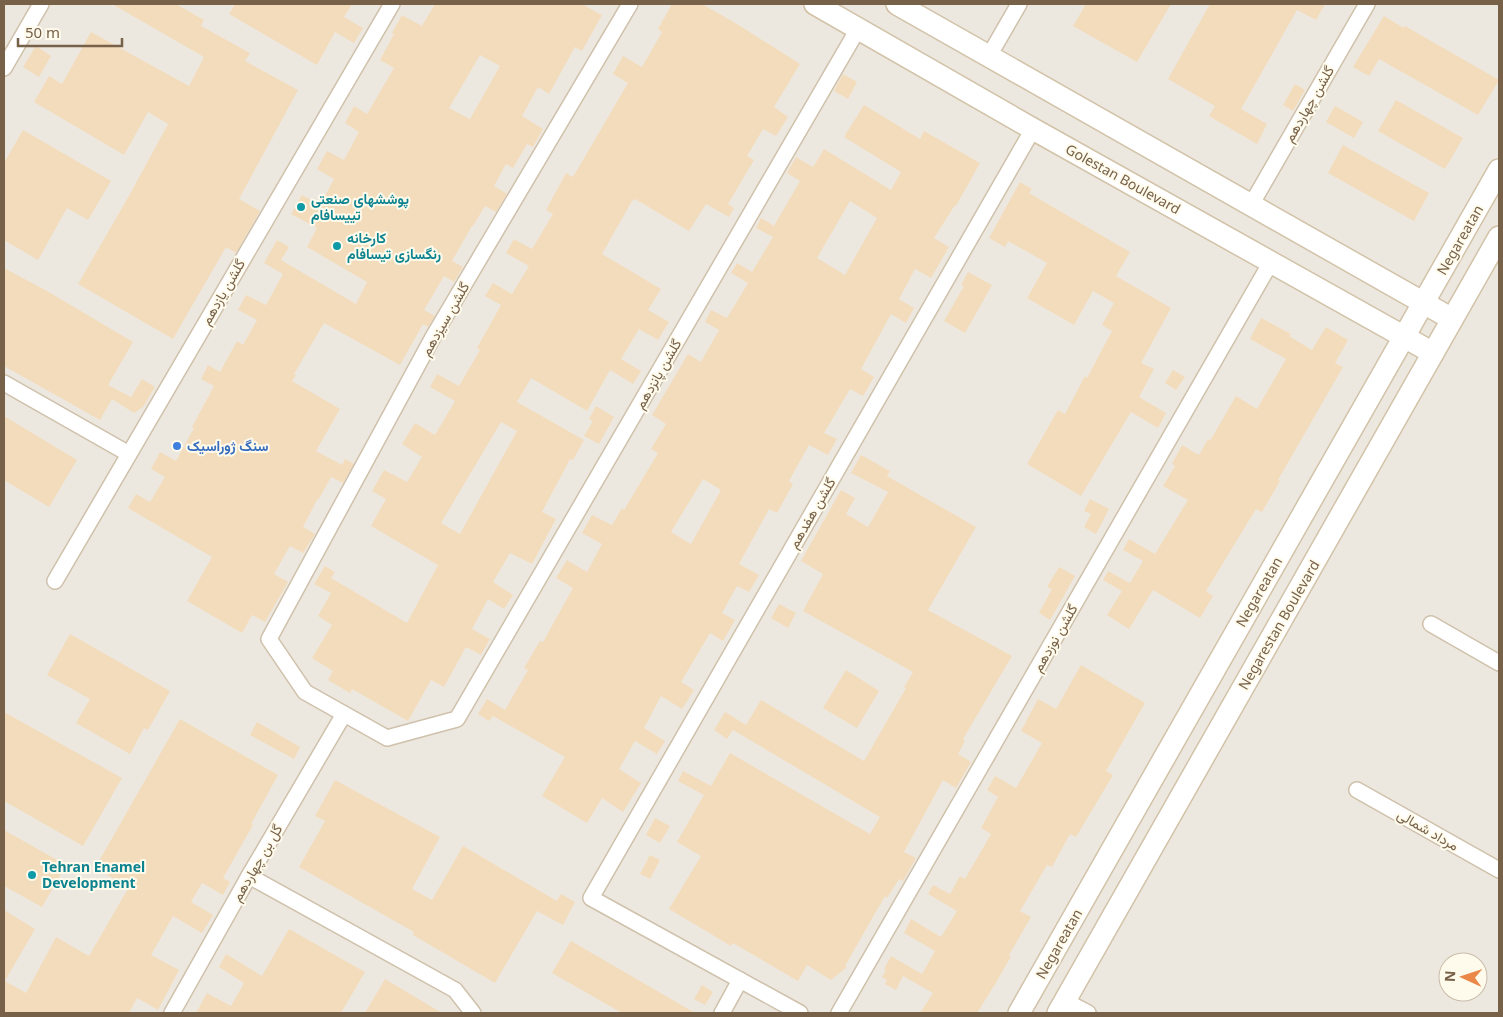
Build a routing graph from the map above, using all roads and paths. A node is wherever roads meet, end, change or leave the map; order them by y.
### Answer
1 (41, 4) edge
2 (392, 4) edge
3 (630, 4) edge
4 (815, 4) edge
5 (897, 4) edge
6 (1018, 4) edge
7 (1367, 4) edge
8 (858, 29) junction
9 (989, 56) junction
10 (4, 68) edge
11 (1034, 129) junction
12 (1499, 170) edge
13 (1251, 205) junction
14 (1499, 237) edge
15 (1271, 262) junction
16 (1424, 303) junction
17 (1452, 319) junction
18 (1405, 336) junction
19 (1433, 353) junction
20 (4, 383) edge
21 (129, 454) junction
22 (55, 581) dead end
23 (1431, 624) dead end
24 (1499, 663) edge
25 (344, 714) junction
26 (1357, 790) dead end
27 (1499, 870) edge
28 (250, 876) junction
29 (740, 980) junction
30 (1062, 1007) edge
31 (172, 1013) edge
32 (473, 1013) edge
33 (722, 1013) edge
34 (800, 1013) edge
35 (840, 1013) edge
36 (1019, 1013) edge
37 (1088, 1013) edge

1 - 10 street
2 - 21 street, گلشن یازدهم
3 - 25 street, گلشن سیزدهم
4 - 8 street, Golestan Boulevard
5 - 9 street
6 - 9 street
7 - 13 street, گلشن چهاردهم
8 - 11 street, Golestan Boulevard
8 - 25 street, گلشن پانزدهم
9 - 13 street
11 - 15 street, Golestan Boulevard
11 - 29 street, گلشن هفدهم
12 - 16 street, Negareatan
13 - 16 street
14 - 17 street, Negarestan Boulevard
15 - 18 street, Golestan Boulevard
15 - 35 street, گلشن نوزدهم
16 - 17 street
16 - 18 street, Negareatan
17 - 19 street, Negarestan Boulevard
18 - 19 street, Golestan Boulevard
18 - 36 street, Negareatan
19 - 30 street, Negarestan Boulevard
20 - 21 street
21 - 22 street, گلشن یازدهم
23 - 24 street
25 - 28 street, گل بن چهاردهم
26 - 27 street, مرداد شمالی
28 - 31 street, گل بن چهاردهم
28 - 32 street
29 - 33 street
29 - 34 street
30 - 37 street

